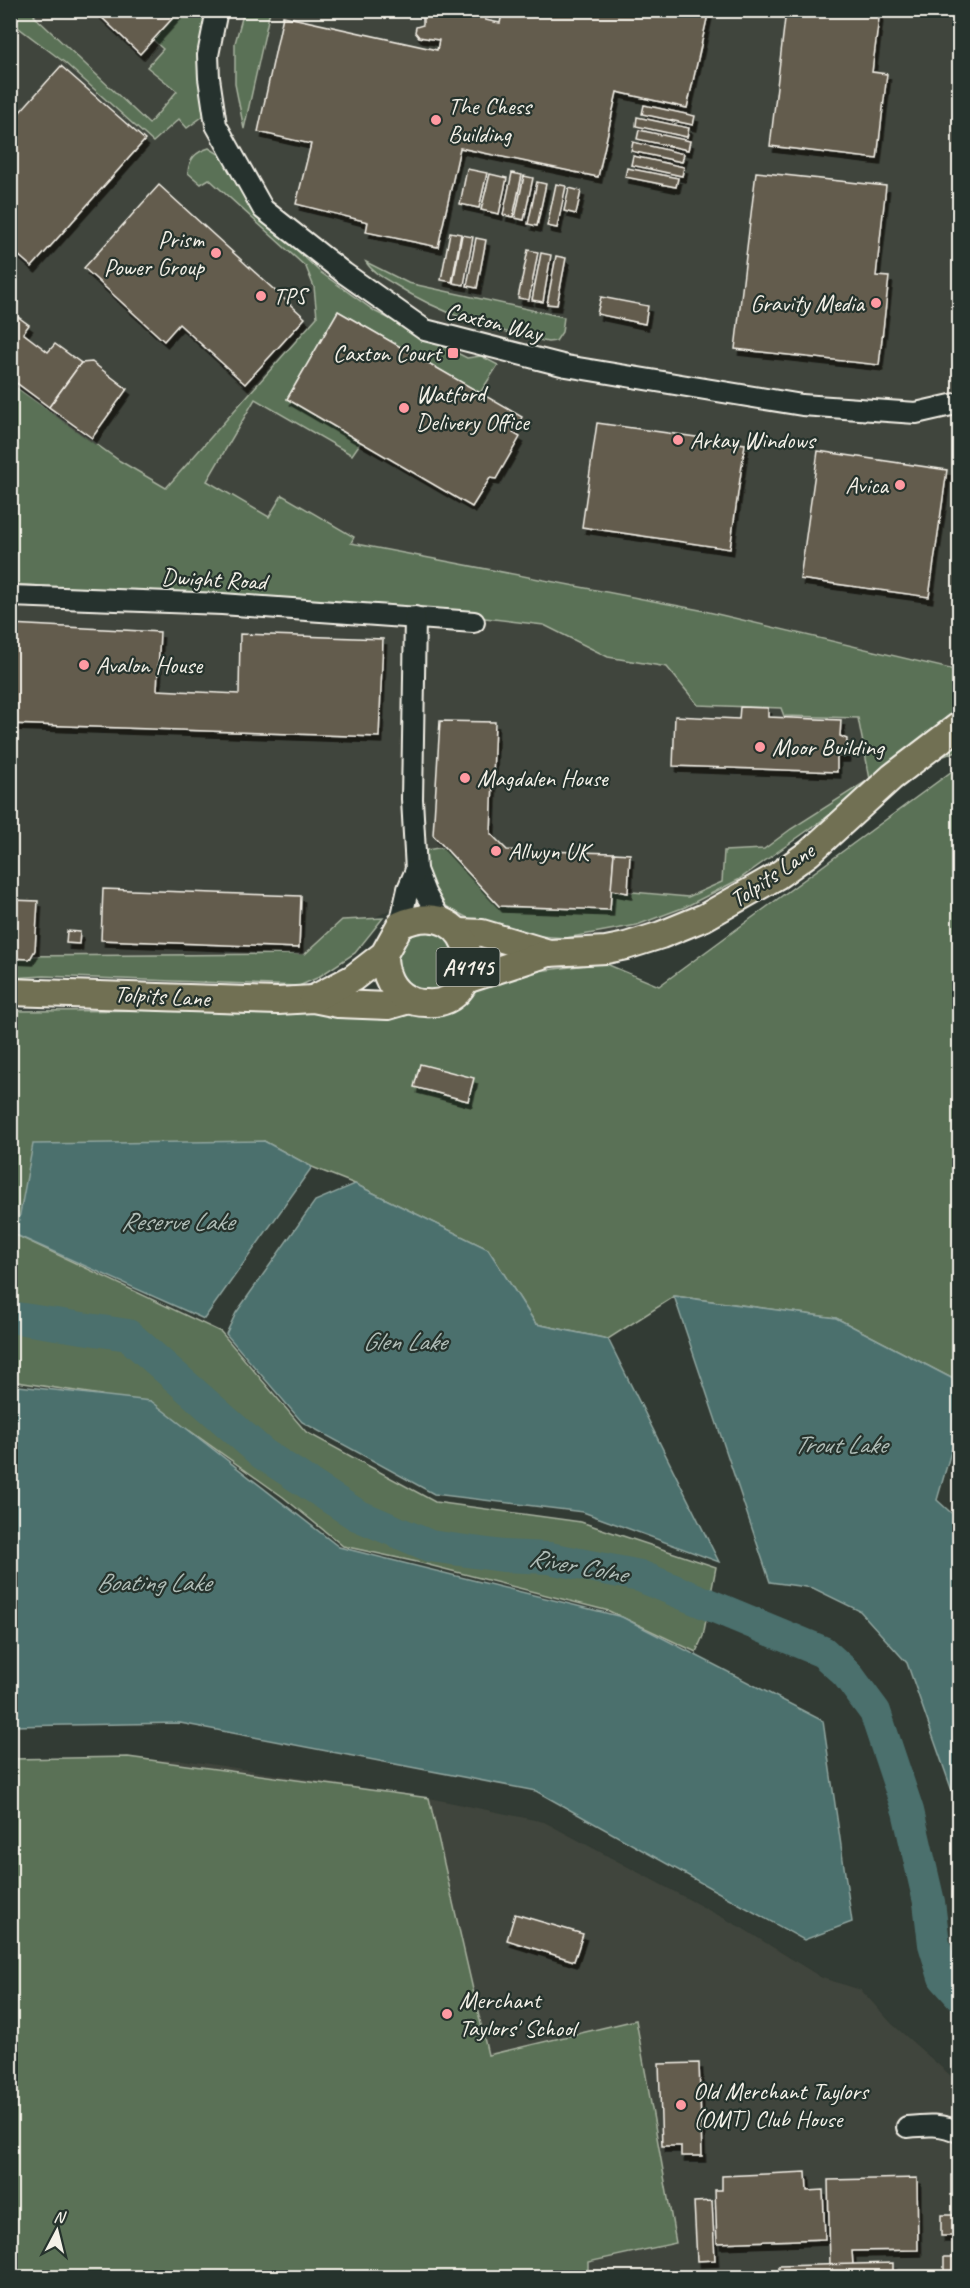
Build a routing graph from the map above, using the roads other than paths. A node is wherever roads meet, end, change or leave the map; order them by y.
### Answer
1 (217, 10) edge
2 (960, 403) edge
3 (10, 596) edge
4 (415, 617) junction
5 (474, 622) dead end
6 (960, 725) edge
7 (416, 870) junction
8 (400, 925) junction
9 (450, 925) junction
10 (549, 953) junction
11 (384, 954) junction
12 (466, 980) junction
13 (10, 992) edge
14 (313, 999) junction
15 (409, 1000) junction
16 (907, 2127) dead end
17 (960, 2133) edge

1 - 2 street, Caxton Way
3 - 4 street, Dwight Road
4 - 5 street, Dwight Road
4 - 7 street
6 - 10 main road, Tolpits Lane / A4145
7 - 8 street
7 - 9 street
8 - 9 main road, Tolpits Lane / A4145
8 - 11 main road, Tolpits Lane / A4145
9 - 10 main road, Tolpits Lane / A4145
9 - 12 main road, A4145
10 - 12 main road, Tolpits Lane / A4145
11 - 14 main road, Tolpits Lane / A4145
11 - 15 main road, A4145
12 - 15 main road, Tolpits Lane / A4145
13 - 14 main road, Tolpits Lane / A4145
14 - 15 main road, Tolpits Lane / A4145
16 - 17 street

